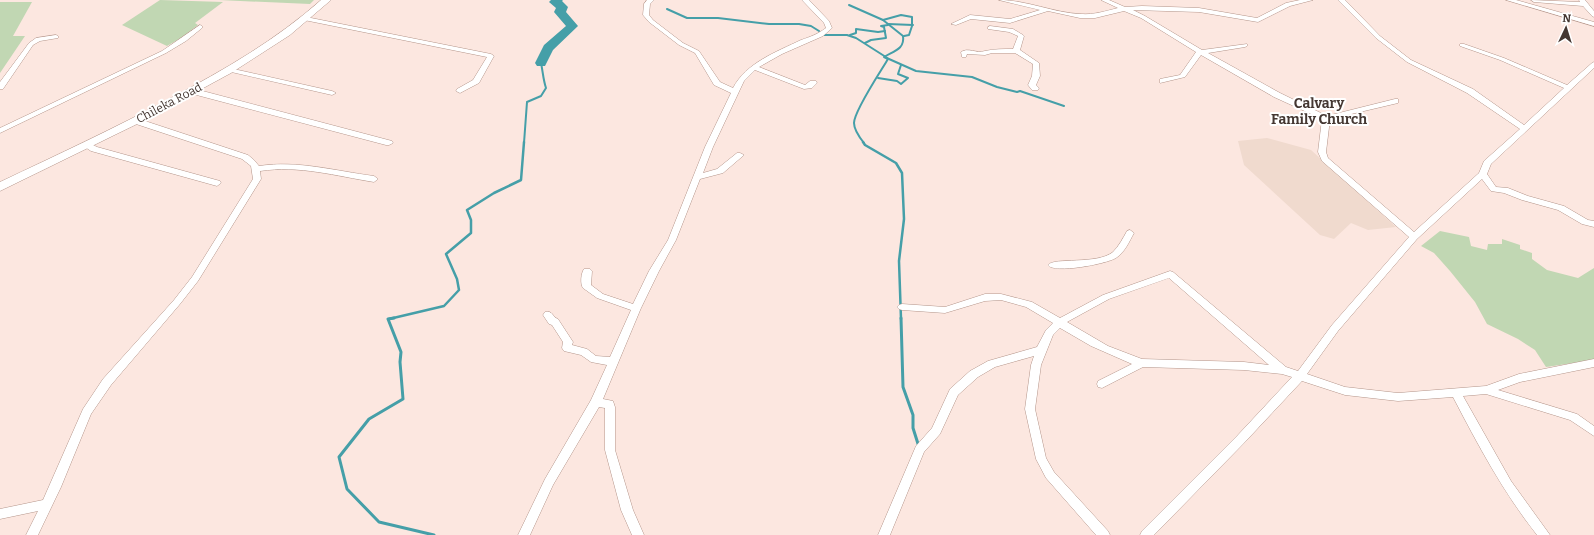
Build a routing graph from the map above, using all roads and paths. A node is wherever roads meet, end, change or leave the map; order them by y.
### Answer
1 (318, 0) edge
2 (326, 0) edge
3 (651, 0) edge
4 (805, 0) edge
5 (1002, 0) edge
6 (1104, 0) edge
7 (1139, 0) edge
8 (1310, 0) edge
9 (1341, 0) edge
10 (1509, 0) edge
11 (1534, 0) edge
12 (1584, 1) edge
13 (1562, 2) edge
14 (1594, 2) edge
15 (1142, 8) junction
16 (1124, 9) junction
17 (1046, 10) junction
18 (1594, 15) edge
19 (306, 19) junction
20 (954, 24) dead end
21 (1594, 24) edge
22 (200, 27) dead end
23 (990, 28) dead end
24 (56, 36) dead end
25 (1245, 45) dead end
26 (1462, 45) dead end
27 (1016, 51) junction
28 (1201, 52) junction
29 (964, 56) dead end
30 (1594, 64) edge
31 (755, 68) junction
32 (229, 70) junction
33 (1163, 81) dead end
34 (813, 83) dead end
35 (0, 87) edge
36 (1035, 88) dead end
37 (1569, 88) junction
38 (192, 91) junction
39 (460, 91) dead end
40 (735, 92) junction
41 (332, 94) dead end
42 (1395, 101) dead end
43 (1326, 118) junction
44 (136, 121) junction
45 (2, 127) edge
46 (1524, 128) junction
47 (389, 143) dead end
48 (86, 145) junction
49 (740, 155) dead end
50 (257, 169) junction
51 (1483, 174) junction
52 (697, 177) junction
53 (374, 179) dead end
54 (0, 181) edge
55 (217, 183) dead end
56 (0, 187) edge
57 (1594, 224) edge
58 (1130, 233) dead end
59 (1414, 237) junction
60 (1052, 265) dead end
61 (587, 271) dead end
62 (636, 308) junction
63 (902, 308) dead end
64 (548, 315) dead end
65 (1060, 322) junction
66 (1041, 350) junction
67 (1594, 362) edge
68 (1142, 363) junction
69 (612, 364) junction
70 (1282, 370) junction
71 (1300, 377) junction
72 (1102, 384) dead end
73 (1486, 390) junction
74 (1456, 394) junction
75 (596, 402) junction
76 (1594, 432) edge
77 (47, 504) junction
78 (0, 514) edge
79 (32, 535) edge
80 (524, 535) edge
81 (638, 535) edge
82 (884, 535) edge
83 (1104, 535) edge
84 (1146, 535) edge
85 (1544, 535) edge

1 - 54 highway, Chileka Road
2 - 19 highway, Chileka Road
3 - 40 street
4 - 31 street
5 - 17 street
6 - 16 street
7 - 15 street
8 - 15 street
9 - 46 street
10 - 21 street
11 - 13 street
12 - 13 street
12 - 14 street
12 - 18 street
15 - 16 street
16 - 17 street
16 - 28 street
17 - 20 street
19 - 32 highway, Chileka Road
19 - 39 street
22 - 45 street
23 - 27 street
24 - 35 street
25 - 28 street
26 - 37 street
27 - 29 street
27 - 36 street
28 - 33 street
28 - 43 street
30 - 37 street
31 - 34 street
31 - 40 street
32 - 38 highway, Chileka Road
32 - 41 street
37 - 46 street
38 - 44 highway, Chileka Road
38 - 47 street
40 - 52 street
42 - 43 street
43 - 59 street
44 - 48 highway, Chileka Road
44 - 50 street
46 - 51 street
48 - 55 street
48 - 56 highway, Chileka Road
49 - 52 street
50 - 53 street
50 - 77 street
51 - 57 street
51 - 59 street
52 - 62 street
58 - 60 street
59 - 71 street
61 - 62 street
62 - 69 street
63 - 65 street
64 - 69 street
65 - 66 street
65 - 68 street
65 - 70 street
66 - 82 street
66 - 83 street
67 - 73 street
68 - 70 street
68 - 72 street
69 - 75 street
70 - 71 street
71 - 74 street
71 - 84 street
73 - 74 street
73 - 76 street
74 - 85 street
75 - 80 street
75 - 81 street
77 - 78 street
77 - 79 street

